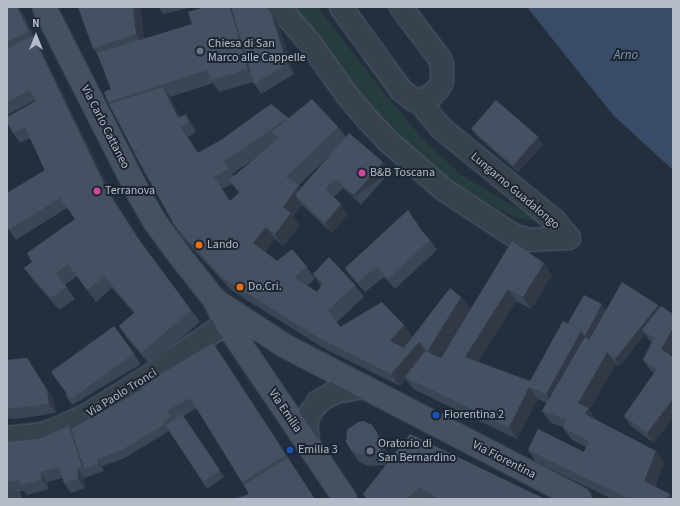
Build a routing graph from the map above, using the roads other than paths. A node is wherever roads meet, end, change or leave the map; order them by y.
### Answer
1 (44, 7) edge
2 (279, 7) edge
3 (341, 7) edge
4 (401, 7) edge
5 (420, 101) junction
6 (214, 299) junction
7 (226, 323) junction
8 (364, 387) junction
9 (7, 438) edge
10 (308, 445) junction
11 (345, 499) edge
12 (580, 499) edge

1 - 6 main road, Via Carlo Cattaneo
2 - 5 street, Lungarno Guadalongo
3 - 5 street, Lungarno Guadalongo
4 - 5 street
6 - 7 main road, Via Carlo Cattaneo
6 - 8 main road, Via Fiorentina
7 - 9 street, Via Paolo Tronci
7 - 10 main road, Via Emilia
8 - 10 street
8 - 12 main road, Via Fiorentina
10 - 11 main road, Via Emilia

